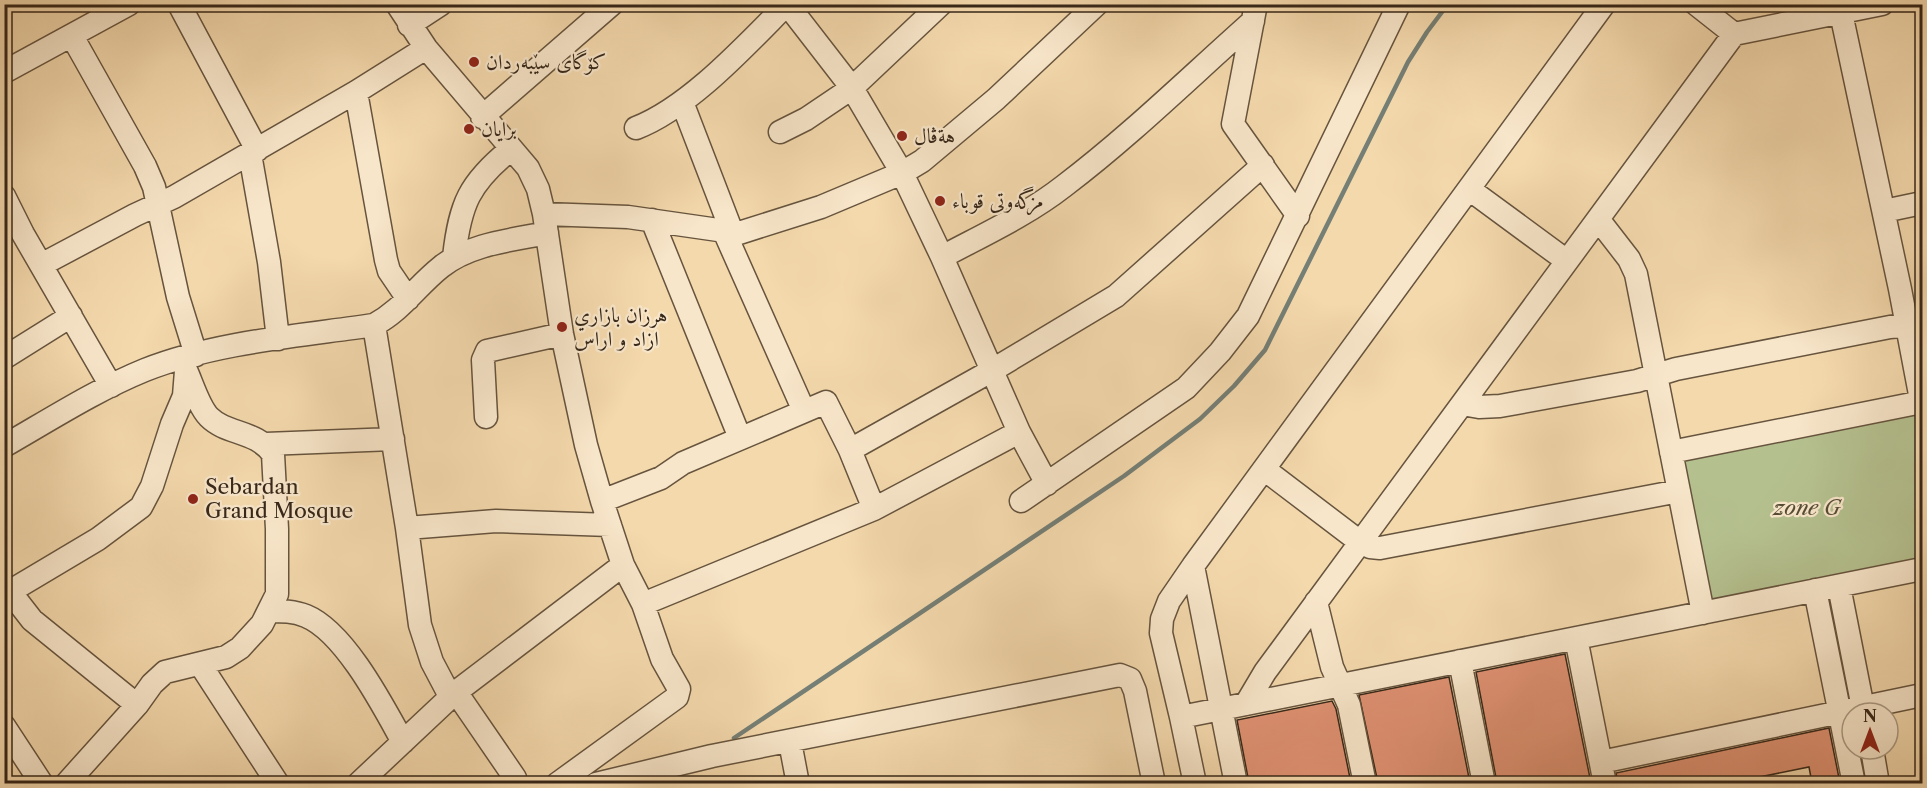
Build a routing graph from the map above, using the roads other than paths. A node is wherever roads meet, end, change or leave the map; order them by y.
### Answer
1 (129, 4) edge
2 (178, 4) edge
3 (397, 4) edge
4 (441, 4) edge
5 (612, 4) edge
6 (941, 4) edge
7 (1097, 4) edge
8 (1399, 4) edge
9 (1604, 4) edge
10 (1696, 4) edge
11 (1882, 4) edge
12 (787, 5) edge
13 (1254, 13) edge
14 (1841, 13) junction
15 (409, 25) junction
16 (1734, 34) junction
17 (72, 36) junction
18 (426, 48) junction
19 (4, 72) edge
20 (852, 88) junction
21 (356, 93) junction
22 (682, 102) junction
23 (482, 117) junction
24 (636, 128) dead end
25 (780, 132) dead end
26 (511, 149) junction
27 (254, 152) junction
28 (1263, 165) junction
29 (902, 173) junction
30 (1469, 189) junction
31 (4, 196) edge
32 (1923, 203) edge
33 (159, 205) junction
34 (1884, 211) junction
35 (1298, 216) junction
36 (1598, 219) junction
37 (652, 220) junction
38 (545, 224) junction
39 (728, 231) junction
40 (454, 257) junction
41 (942, 257) junction
42 (1567, 261) junction
43 (41, 265) junction
44 (408, 299) junction
45 (71, 316) junction
46 (374, 325) junction
47 (1915, 325) edge
48 (562, 334) junction
49 (278, 339) junction
50 (4, 358) edge
51 (189, 361) junction
52 (991, 371) junction
53 (1656, 375) junction
54 (111, 386) junction
55 (1462, 404) junction
56 (1922, 404) edge
57 (804, 411) junction
58 (486, 417) dead end
59 (1019, 432) junction
60 (740, 438) junction
61 (393, 439) junction
62 (266, 444) junction
63 (4, 446) edge
64 (849, 450) junction
65 (1671, 452) junction
66 (1264, 469) junction
67 (1047, 484) junction
68 (1679, 491) junction
69 (602, 501) junction
70 (1021, 501) dead end
71 (874, 509) junction
72 (610, 525) junction
73 (407, 528) junction
74 (1360, 542) junction
75 (623, 565) junction
76 (1193, 566) junction
77 (1923, 569) edge
78 (1839, 586) junction
79 (1815, 590) junction
80 (8, 594) edge
81 (1316, 602) junction
82 (643, 604) junction
83 (270, 611) junction
84 (1703, 613) junction
85 (1576, 638) junction
86 (1460, 661) junction
87 (200, 664) junction
88 (1339, 685) junction
89 (453, 695) junction
90 (1923, 695) edge
91 (1862, 701) edge
92 (1899, 701) edge
93 (1246, 704) junction
94 (137, 705) junction
95 (1221, 709) junction
96 (1839, 712) junction
97 (1181, 717) junction
98 (4, 726) edge
99 (403, 742) junction
100 (790, 742) junction
101 (1874, 761) edge
102 (1603, 773) edge
103 (269, 780) edge
104 (42, 783) edge
105 (66, 783) edge
106 (358, 783) edge
107 (514, 783) edge
108 (557, 783) edge
109 (596, 783) edge
110 (798, 783) edge
111 (1154, 783) edge
112 (1195, 783) edge
113 (1236, 783) edge
114 (1365, 783) edge
115 (1484, 783) edge
116 (1854, 783) edge
117 (1878, 783) edge

1 - 17 street
2 - 27 street
3 - 15 street
4 - 15 street
5 - 23 street
6 - 20 street
7 - 29 street
8 - 35 street
9 - 30 street
10 - 16 street
11 - 14 street
12 - 20 street
12 - 22 street
13 - 28 street
13 - 41 street
14 - 16 street
14 - 34 street
15 - 18 street
16 - 36 street
17 - 19 street
17 - 33 street
18 - 21 street
18 - 23 street
20 - 25 street
20 - 29 street
21 - 27 street
21 - 44 street
22 - 24 street
22 - 39 street
23 - 26 street
26 - 38 street
26 - 40 street
27 - 33 street
27 - 49 street
28 - 35 street
28 - 52 street
29 - 39 street
29 - 41 street
30 - 42 street
30 - 66 street
31 - 43 street
32 - 34 street
33 - 43 street
33 - 51 street
34 - 47 street
35 - 67 street
36 - 42 street
36 - 53 street
37 - 38 street
37 - 39 street
37 - 60 street
38 - 40 street
38 - 48 street
39 - 57 street
40 - 44 street
41 - 52 street
42 - 55 street
43 - 45 street
44 - 46 street
45 - 50 street
45 - 54 street
46 - 49 street
46 - 61 street
47 - 53 street
47 - 56 street
48 - 58 street
48 - 69 street
49 - 51 street
51 - 54 street
51 - 62 street
51 - 80 street
52 - 59 street
52 - 64 street
53 - 55 street
53 - 65 street
54 - 63 street
55 - 74 street
56 - 65 street
57 - 60 street
57 - 64 street
59 - 67 street
59 - 71 street
60 - 69 street
61 - 62 street
61 - 73 street
62 - 83 street
64 - 71 street
65 - 68 street
66 - 74 street
66 - 76 street
67 - 70 street
68 - 74 street
68 - 84 street
69 - 72 street
71 - 82 street
72 - 73 street
72 - 75 street
73 - 89 street
74 - 81 street
75 - 82 street
75 - 89 street
76 - 95 street
76 - 97 street
77 - 78 street
78 - 79 street
78 - 91 street
79 - 84 street
79 - 96 street
80 - 94 street
81 - 88 street
81 - 93 street
82 - 108 street
83 - 87 street
83 - 99 street
84 - 85 street
85 - 86 street
85 - 102 street
86 - 88 street
86 - 115 street
87 - 94 street
87 - 103 street
88 - 93 street
88 - 114 street
89 - 99 street
89 - 107 street
90 - 92 street
93 - 95 street
94 - 105 street
95 - 97 street
95 - 113 street
96 - 102 street
96 - 116 street
97 - 112 street
98 - 104 street
99 - 106 street
100 - 109 street
100 - 110 street
100 - 111 street
101 - 117 street

